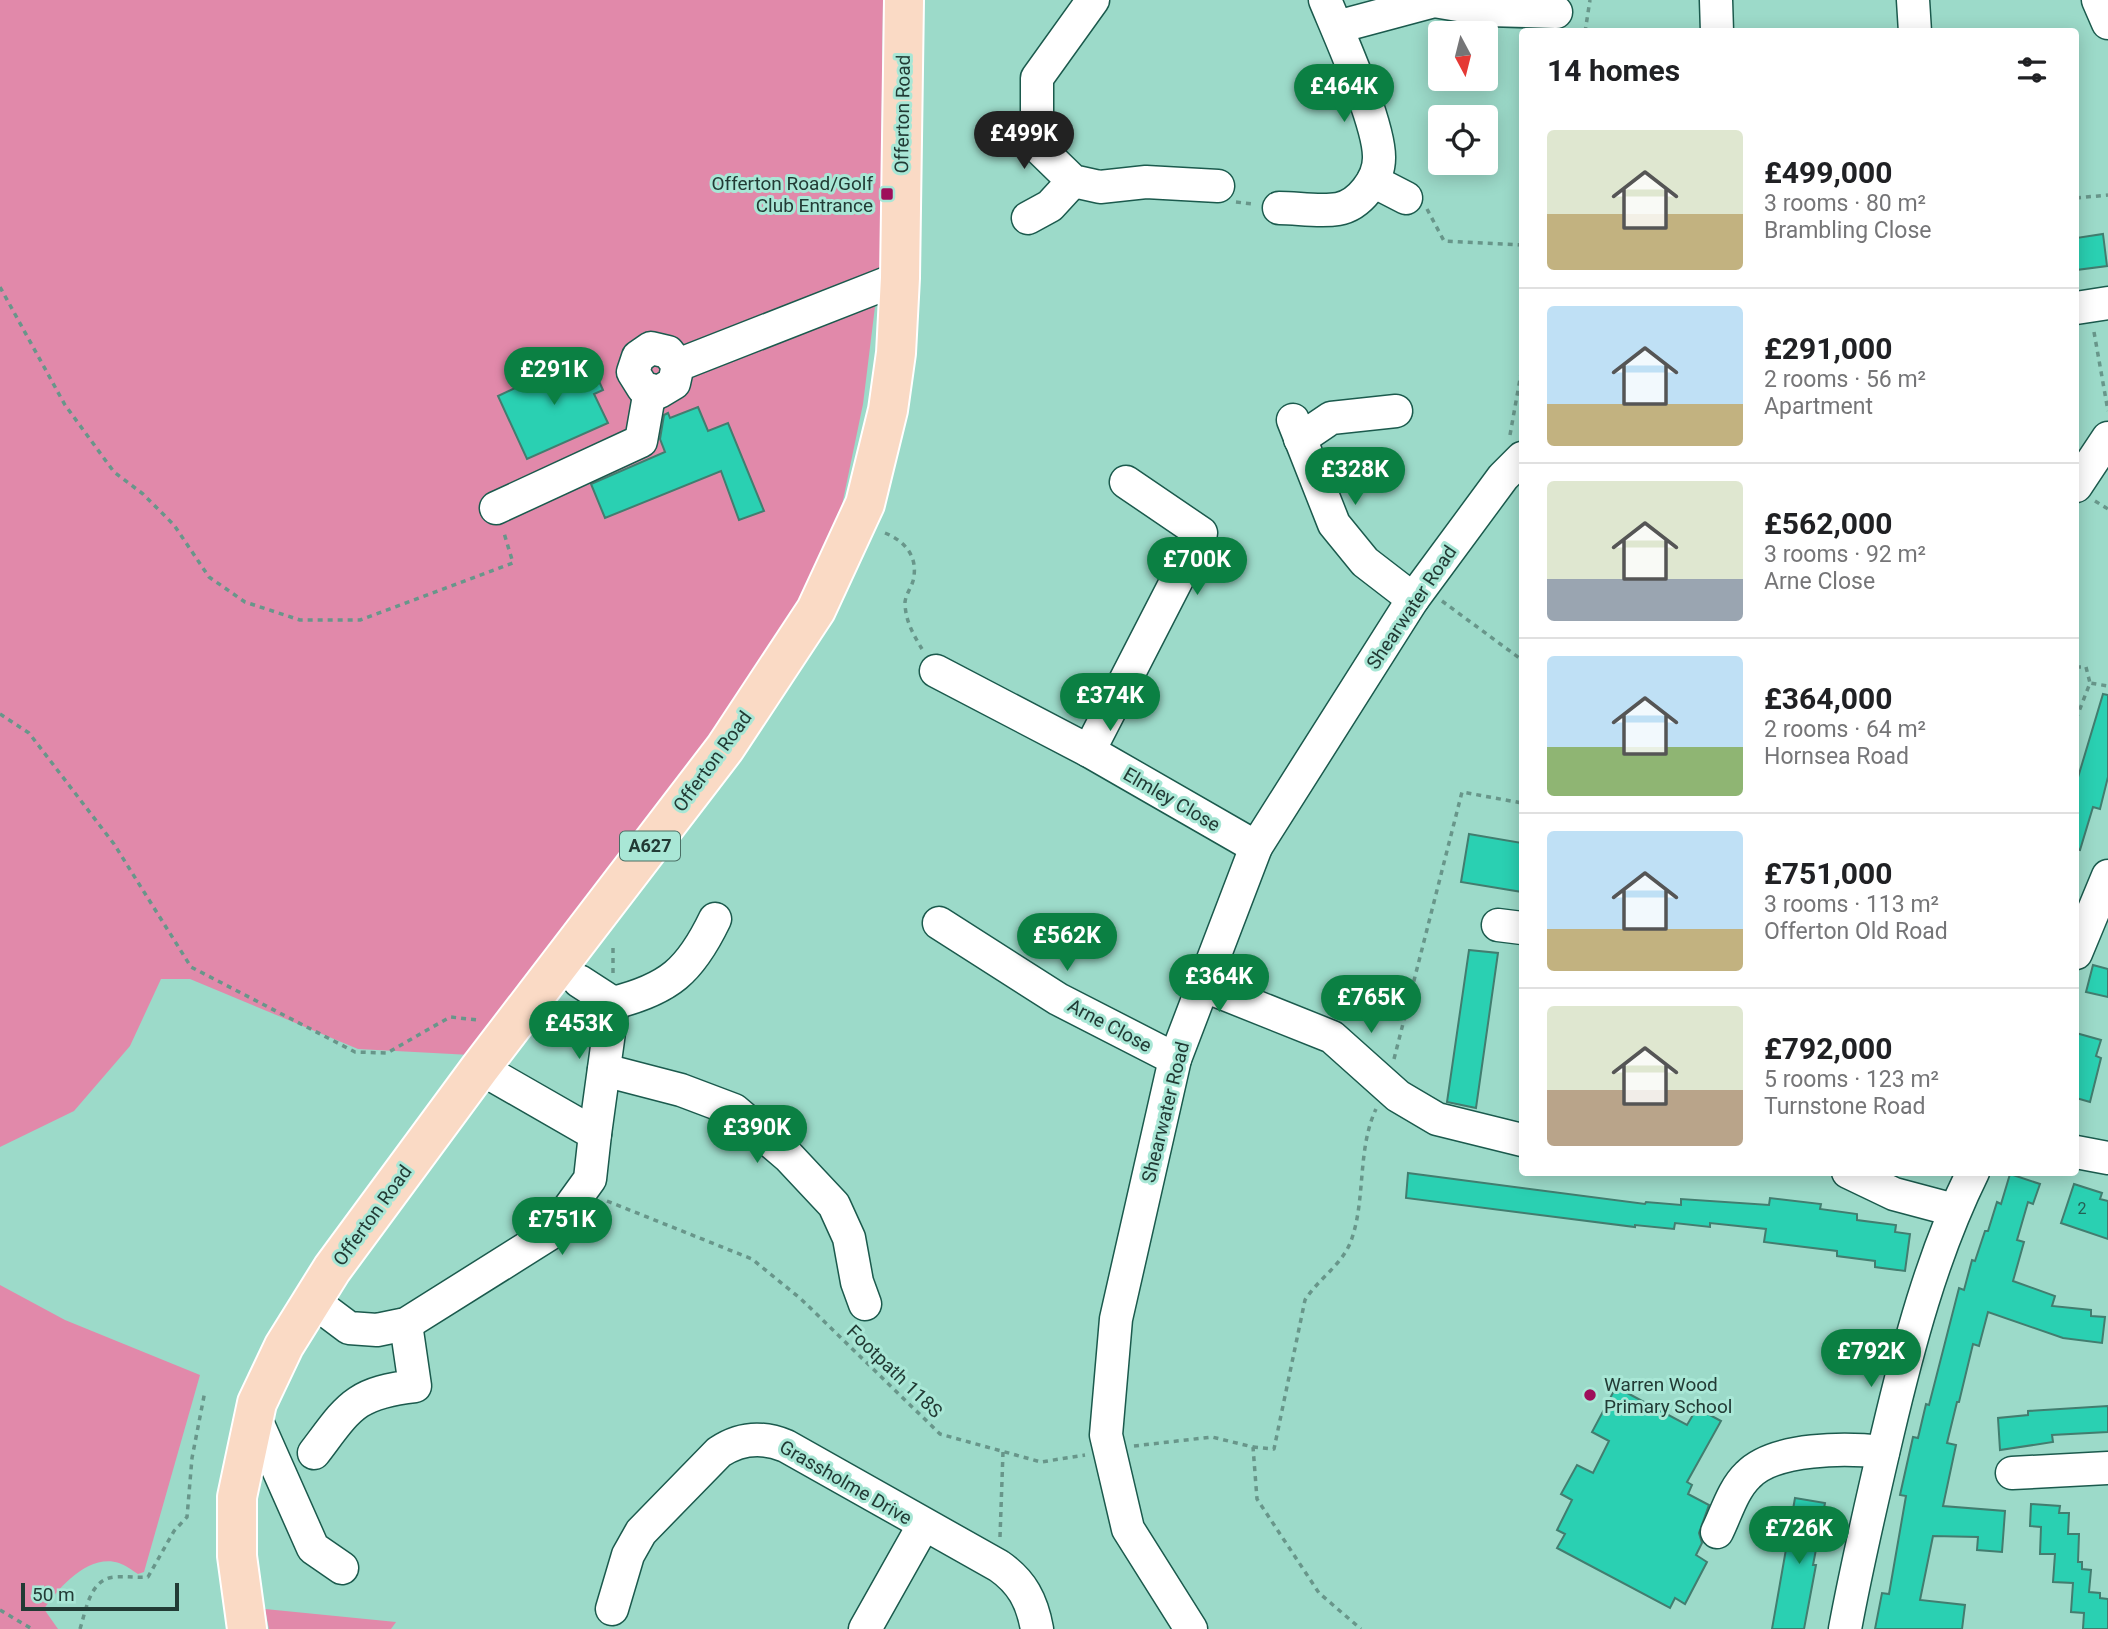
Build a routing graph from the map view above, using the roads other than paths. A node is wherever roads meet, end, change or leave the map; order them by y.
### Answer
1 (904, 0) edge
2 (1093, 0) edge
3 (1716, 0) edge
4 (1913, 0) edge
5 (2098, 0) edge
6 (1556, 12) dead end
7 (1331, 13) edge
8 (2108, 23) edge
9 (1717, 28) edge
10 (1915, 28) edge
11 (1073, 181) junction
12 (1373, 181) junction
13 (1218, 186) road end
14 (1406, 198) road end
15 (1279, 208) road end
16 (1027, 218) dead end
17 (900, 278) junction
18 (1396, 411) dead end
19 (2108, 439) edge
20 (1513, 468) edge
21 (1126, 482) dead end
22 (2079, 482) edge
23 (496, 508) road end
24 (1418, 593) junction
25 (936, 670) road end
26 (1088, 751) junction
27 (1256, 847) junction
28 (2108, 876) edge
29 (715, 919) dead end
30 (939, 923) dead end
31 (2089, 943) edge
32 (579, 981) dead end
33 (1202, 985) junction
34 (613, 1003) junction
35 (1175, 1059) junction
36 (480, 1068) junction
37 (604, 1070) junction
38 (1519, 1132) edge
39 (595, 1134) junction
40 (2079, 1152) edge
41 (2108, 1157) edge
42 (1857, 1176) edge
43 (1971, 1176) edge
44 (1954, 1210) junction
45 (313, 1301) junction
46 (865, 1304) dead end
47 (406, 1324) junction
48 (254, 1415) junction
49 (1883, 1452) junction
50 (314, 1453) dead end
51 (2012, 1473) dead end
52 (2107, 1475) edge
53 (923, 1526) junction
54 (1717, 1532) dead end
55 (342, 1568) dead end
56 (612, 1609) dead end
57 (247, 1629) edge
58 (865, 1629) edge
59 (1037, 1629) edge
60 (1191, 1629) edge
61 (1845, 1629) edge

1 - 17 main road, Offerton Road / A627
2 - 11 street
3 - 9 street
4 - 10 street
5 - 8 street
6 - 7 street
7 - 12 street
11 - 13 street
11 - 16 street
12 - 14 street
12 - 15 street
17 - 23 street
17 - 36 main road, Offerton Road / A627
18 - 24 street
19 - 22 street
20 - 24 street, Shearwater Road
21 - 26 street
24 - 27 street, Shearwater Road
25 - 26 street, Elmley Close
26 - 27 street, Elmley Close
27 - 33 street, Shearwater Road
28 - 31 street
29 - 34 street
30 - 35 street, Arne Close
32 - 34 street
33 - 35 street, Shearwater Road
33 - 38 street
34 - 37 street
35 - 60 street, Shearwater Road
36 - 39 street
36 - 45 main road, Offerton Road / A627
37 - 39 street
37 - 46 street
39 - 47 street
40 - 41 street
42 - 44 street
43 - 44 street
44 - 49 street
45 - 47 street
45 - 48 main road, Offerton Road / A627
47 - 50 street
48 - 55 street
48 - 57 main road, Offerton Road / A627
49 - 54 street
49 - 61 street
51 - 52 street
53 - 56 street, Grassholme Drive
53 - 58 street
53 - 59 street, Grassholme Drive

